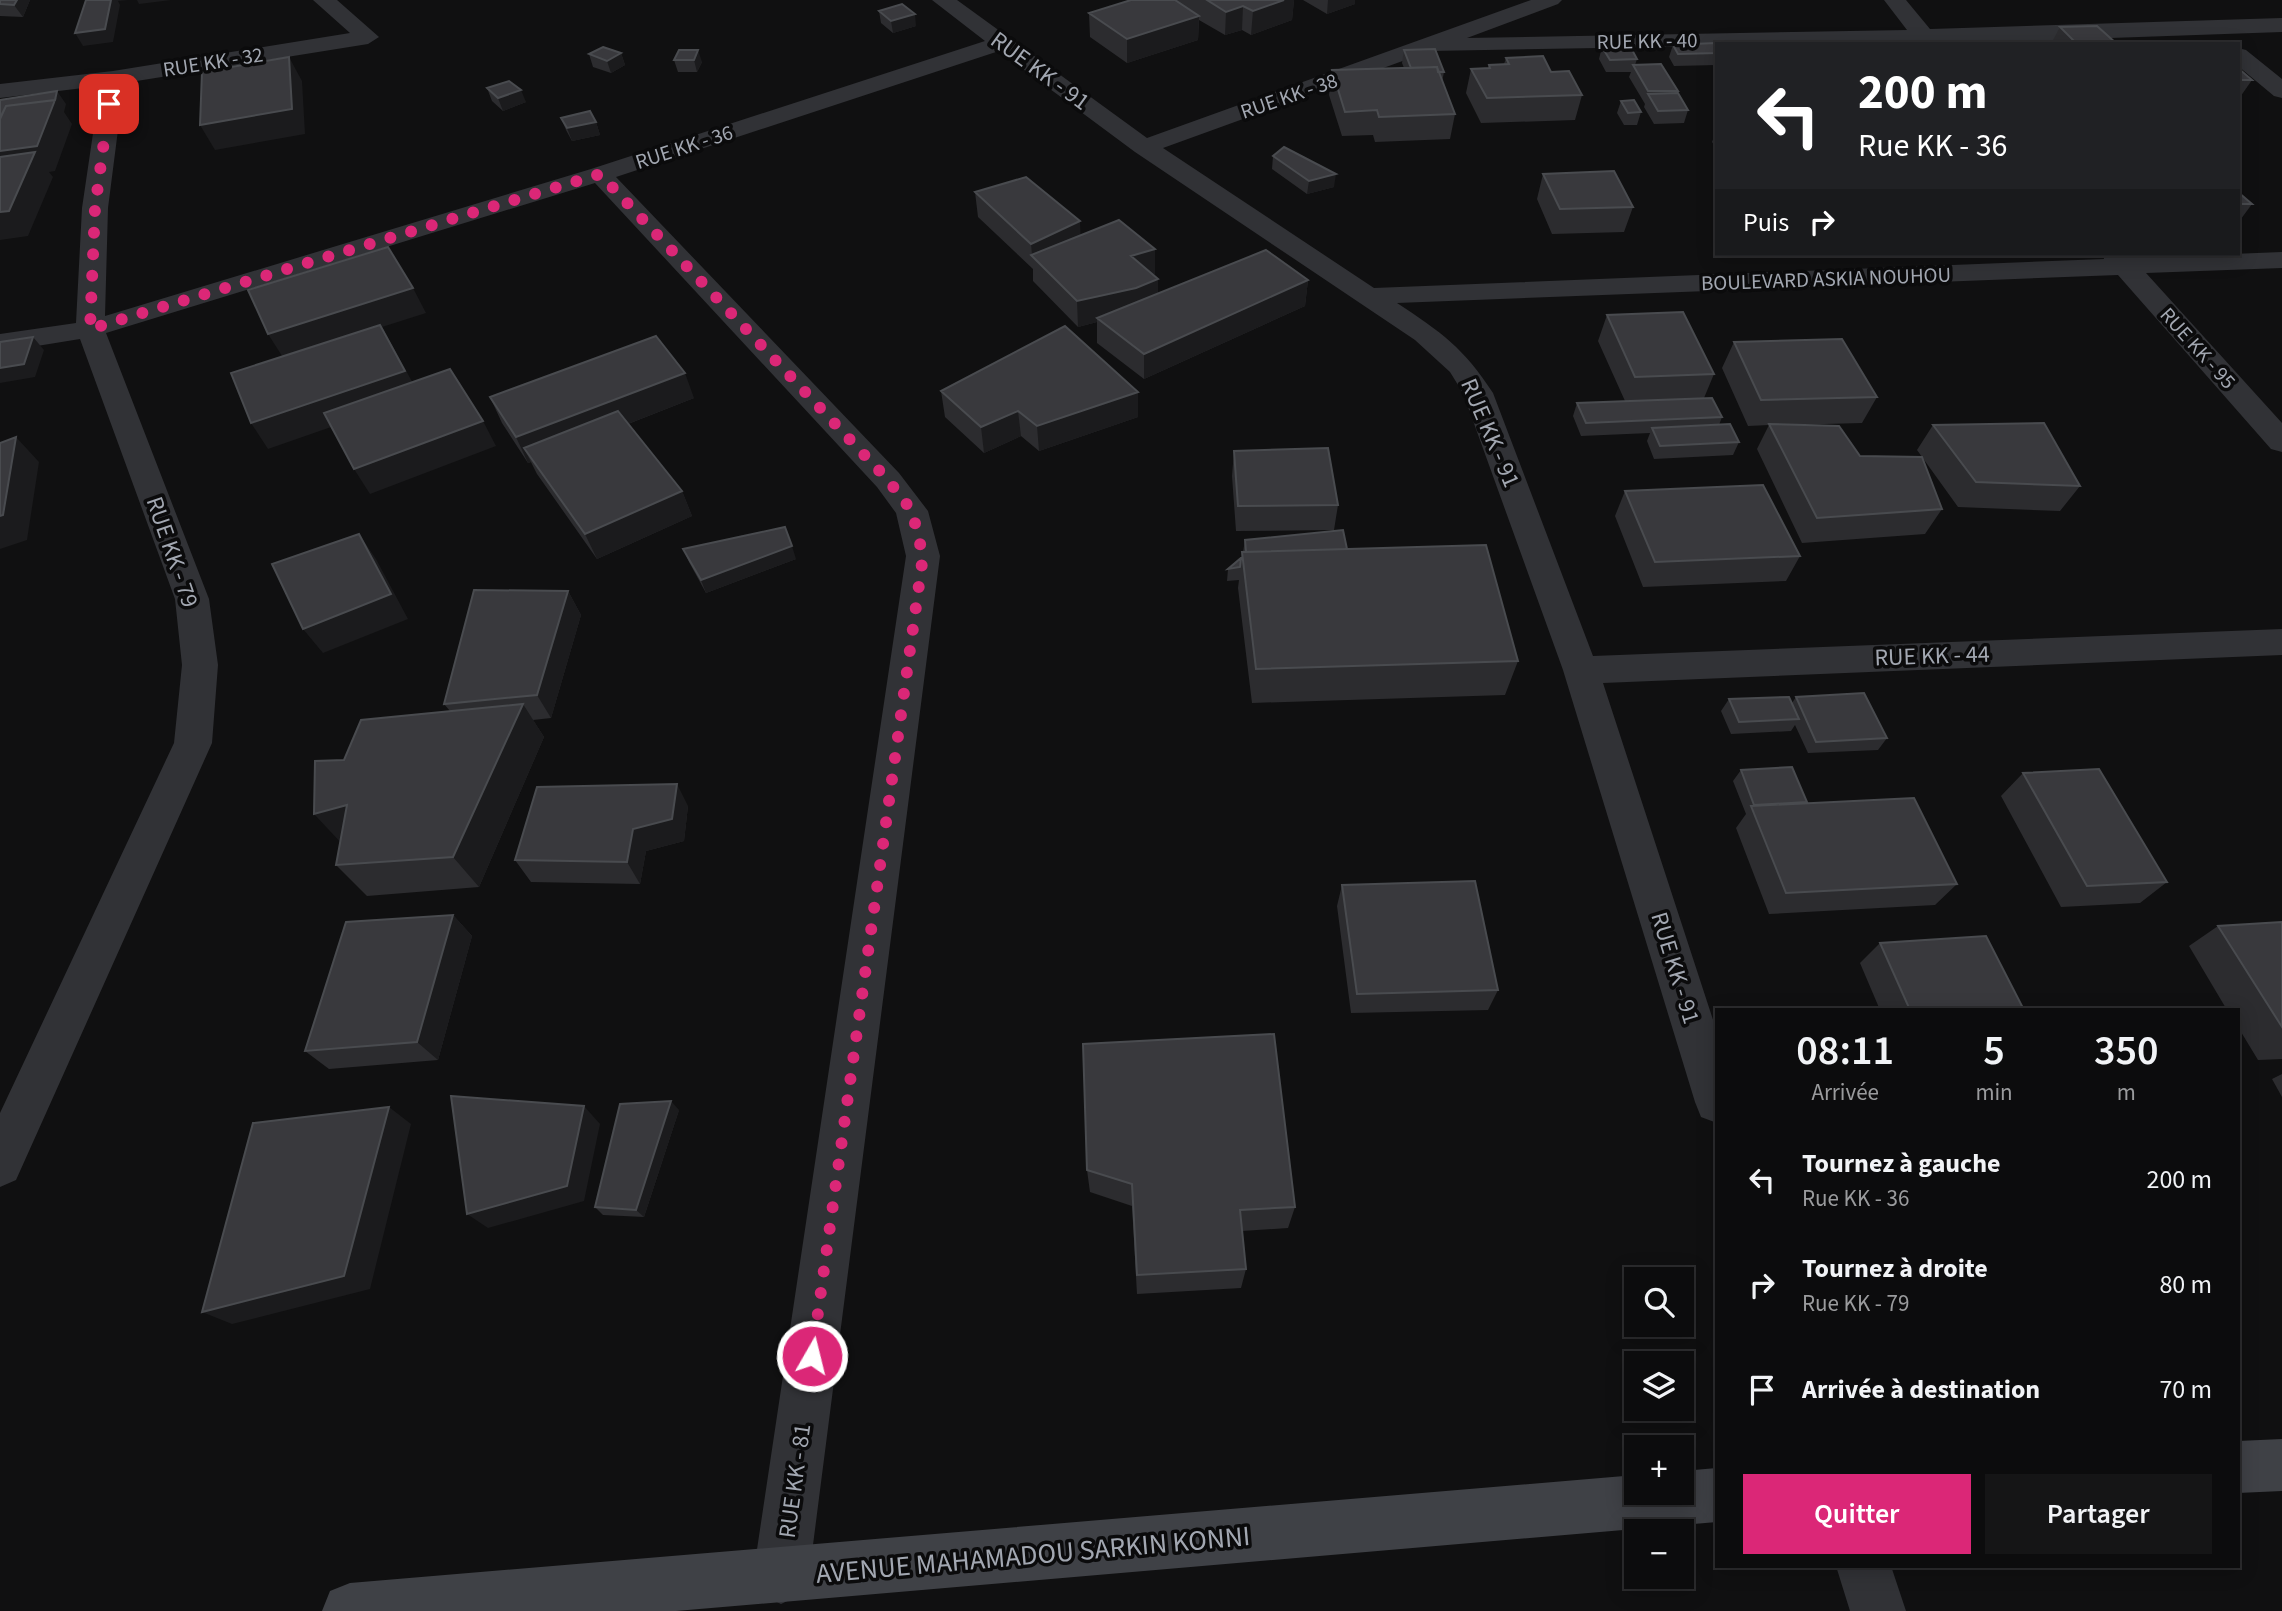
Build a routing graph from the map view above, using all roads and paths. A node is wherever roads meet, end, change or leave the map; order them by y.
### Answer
1 (324, 0) edge
2 (943, 0) edge
3 (1551, 0) edge
4 (1895, 0) edge
5 (2183, 8) dead end
6 (2282, 24) edge
7 (2203, 25) junction
8 (1927, 40) edge
9 (1715, 42) edge
10 (1729, 42) edge
11 (2223, 42) edge
12 (1002, 43) junction
13 (1432, 45) junction
14 (2240, 57) edge
15 (113, 78) junction
16 (0, 91) edge
17 (2282, 91) edge
18 (1144, 147) junction
19 (600, 174) junction
20 (2282, 260) edge
21 (2120, 261) edge
22 (1370, 296) junction
23 (90, 329) junction
24 (0, 343) edge
25 (2282, 442) edge
26 (2282, 642) edge
27 (1581, 670) junction
28 (1715, 1096) edge
29 (0, 1164) edge
30 (2282, 1465) edge
31 (2240, 1467) edge
32 (1715, 1495) edge
33 (1864, 1568) edge
34 (781, 1576) junction
35 (350, 1611) edge
36 (1878, 1611) edge

1 - 15 street, RUE KK - 32
2 - 12 street, RUE KK - 91
3 - 13 street, RUE KK - 38
4 - 8 street
5 - 7 street
6 - 7 street, RUE KK - 40
7 - 8 street, RUE KK - 40
7 - 11 street
8 - 10 street, RUE KK - 40
9 - 13 street, RUE KK - 40
12 - 18 street, RUE KK - 91
12 - 19 street, RUE KK - 36
13 - 18 street, RUE KK - 38
14 - 17 street
15 - 16 street, RUE KK - 32
15 - 23 street, RUE KK - 79
18 - 22 street, RUE KK - 91
19 - 23 street, RUE KK - 36
19 - 34 street, RUE KK - 81
20 - 21 street, BOULEVARD ASKIA NOUHOU
21 - 22 street, BOULEVARD ASKIA NOUHOU
21 - 25 street, RUE KK - 95
22 - 27 street, RUE KK - 91
23 - 24 street, RUE KK - 36
23 - 29 street, RUE KK - 79
26 - 27 street, RUE KK - 44
27 - 28 street, RUE KK - 91
30 - 31 street
32 - 34 street, AVENUE MAHAMADOU SARKIN KONNI
33 - 36 street
34 - 35 street, AVENUE MAHAMADOU SARKIN KONNI

